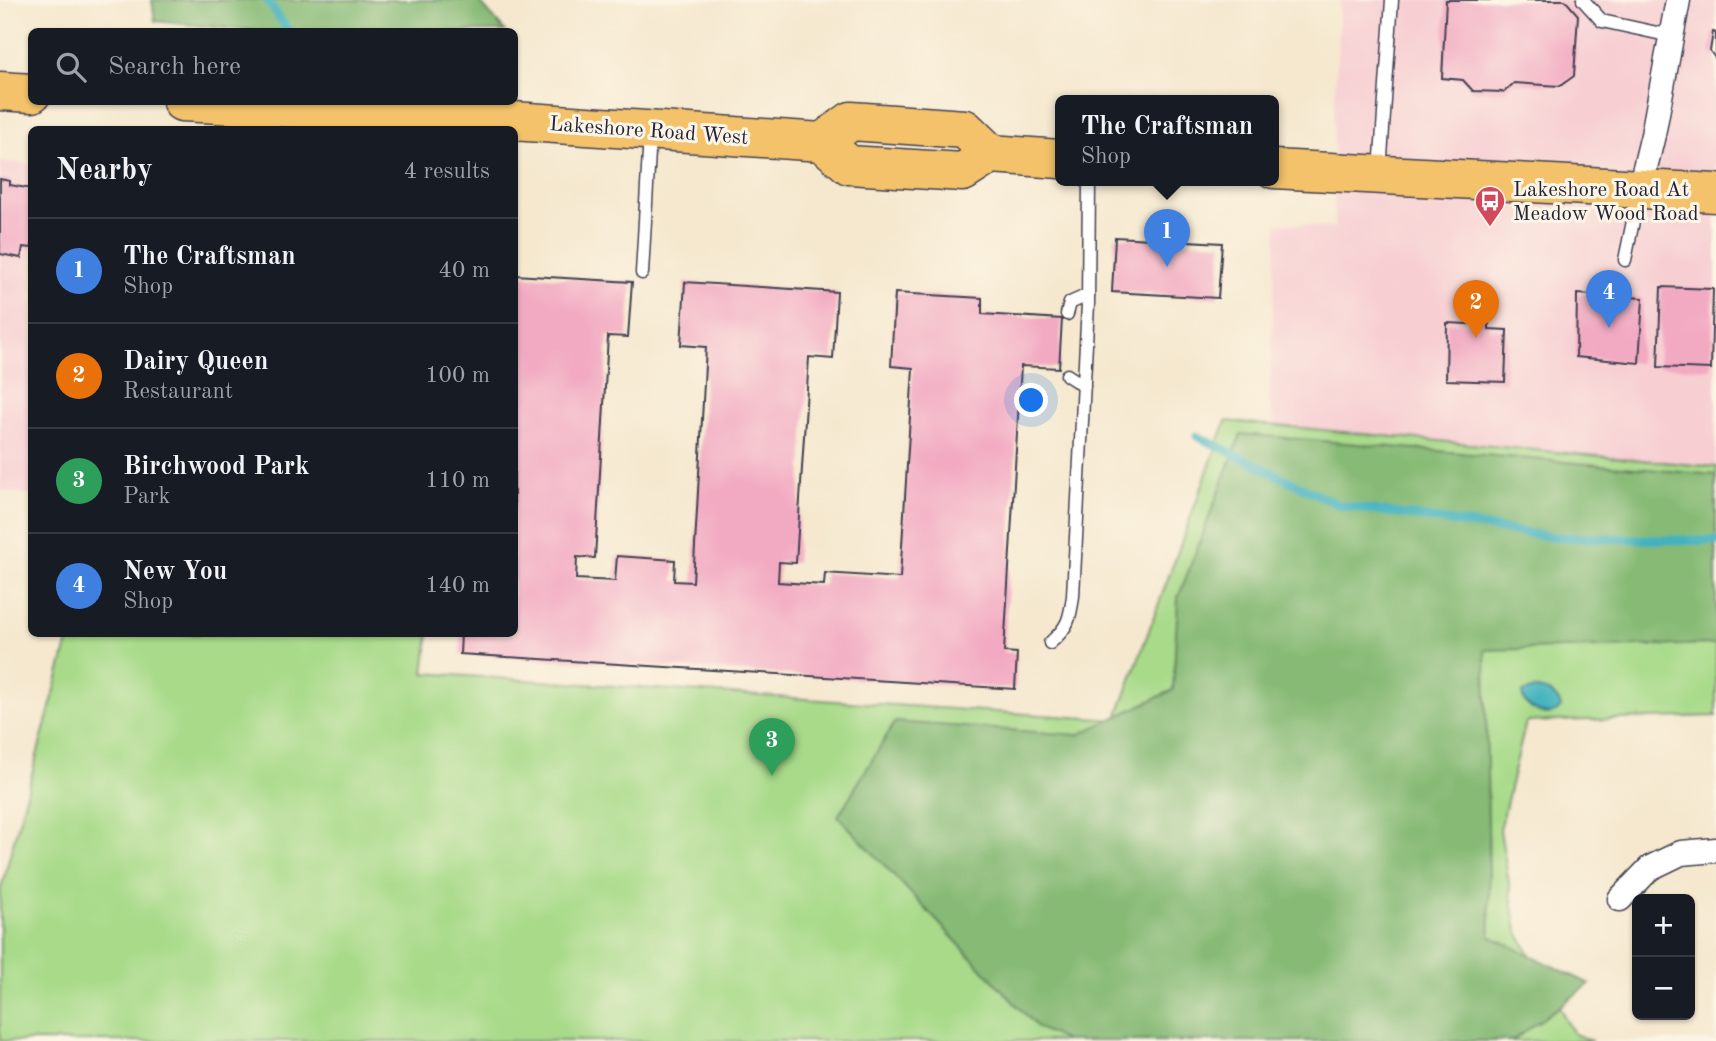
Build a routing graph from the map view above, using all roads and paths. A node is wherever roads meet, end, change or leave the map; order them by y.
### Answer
1 (1392, 0) edge
2 (1583, 0) edge
3 (1678, 0) edge
4 (1671, 37) junction
5 (0, 91) edge
6 (28, 93) edge
7 (232, 105) edge
8 (651, 130) junction
9 (1055, 159) edge
10 (1279, 169) edge
11 (1380, 174) junction
12 (1089, 186) edge
13 (1640, 188) junction
14 (1716, 193) edge
15 (1625, 260) dead end
16 (642, 273) dead end
17 (1088, 295) junction
18 (1067, 314) dead end
19 (1067, 375) dead end
20 (1084, 386) junction
21 (1051, 643) dead end
22 (1716, 850) edge
23 (1620, 899) dead end

1 - 11 lane
2 - 4 lane
3 - 4 street
4 - 13 street
5 - 6 main road
7 - 8 main road, Lakeshore Road West
8 - 9 main road, Lakeshore Road West
8 - 16 lane
10 - 11 main road
11 - 13 main road
12 - 17 lane
13 - 14 main road
13 - 15 lane
17 - 18 lane
17 - 20 lane
19 - 20 lane
20 - 21 lane
22 - 23 street

